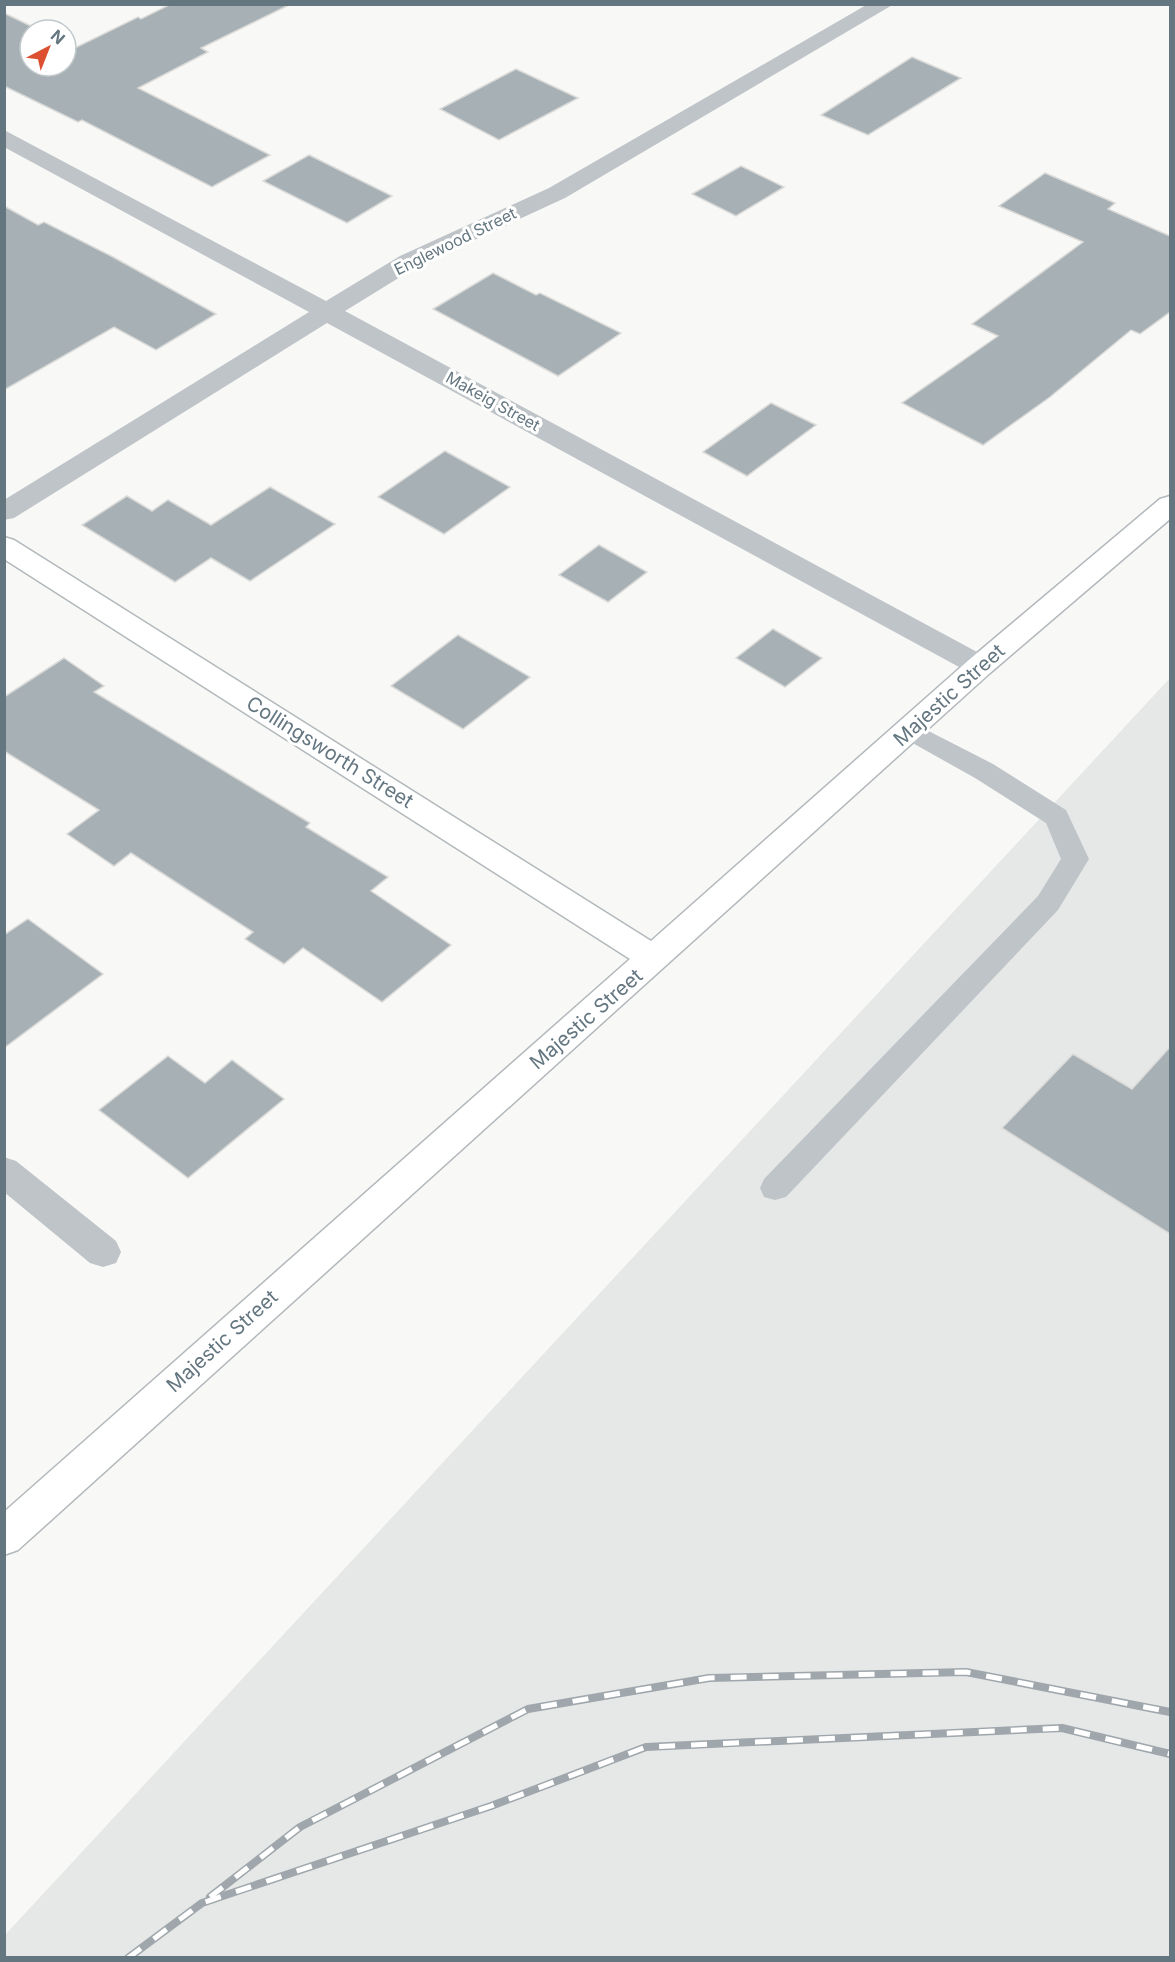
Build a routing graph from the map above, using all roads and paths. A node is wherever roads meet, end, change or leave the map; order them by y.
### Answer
1 (884, 4) edge
2 (4, 137) edge
3 (330, 312) junction
4 (1170, 505) edge
5 (4, 512) edge
6 (4, 546) edge
7 (980, 666) junction
8 (909, 730) junction
9 (654, 959) junction
10 (4, 1171) edge
11 (775, 1188) dead end
12 (103, 1252) dead end
13 (4, 1537) edge

1 - 3 street, Englewood Street
2 - 3 street, Makeig Street
3 - 5 street, Englewood Street
3 - 7 street, Makeig Street
4 - 7 street, Majestic Street
6 - 9 street, Collingsworth Street
7 - 8 street, Majestic Street
8 - 9 street, Majestic Street
8 - 11 lane
9 - 13 street, Majestic Street
10 - 12 street

